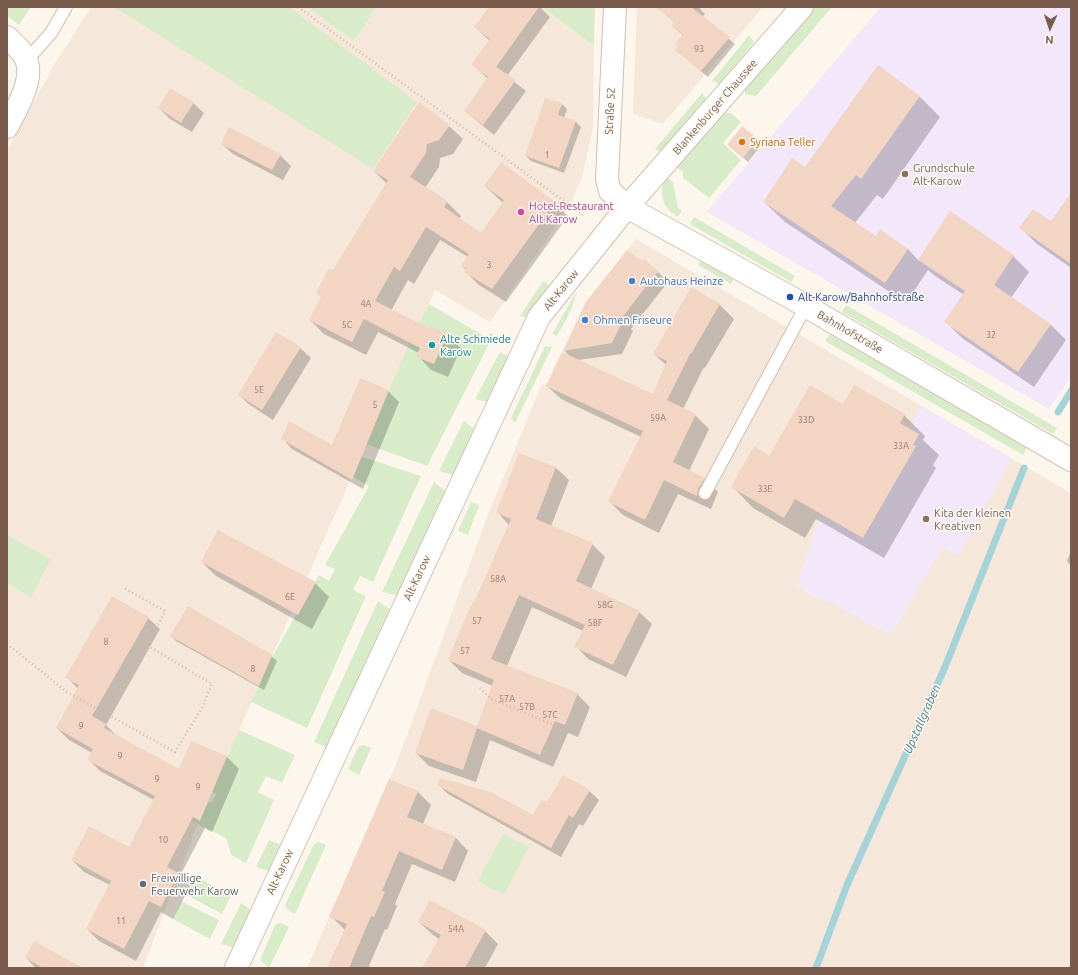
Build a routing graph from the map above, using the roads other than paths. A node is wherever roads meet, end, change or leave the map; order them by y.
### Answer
1 (66, 7) edge
2 (615, 7) edge
3 (802, 7) edge
4 (7, 37) edge
5 (27, 60) junction
6 (7, 127) edge
7 (627, 207) junction
8 (806, 306) junction
9 (1071, 460) edge
10 (705, 493) dead end
11 (236, 968) edge

1 - 5 lane
2 - 7 main road, Straße 52
3 - 7 main road, Blankenburger Chaussee
4 - 5 main road
5 - 6 main road
7 - 8 main road, Bahnhofstraße
7 - 11 main road, Alt-Karow
8 - 9 main road, Bahnhofstraße
8 - 10 lane

